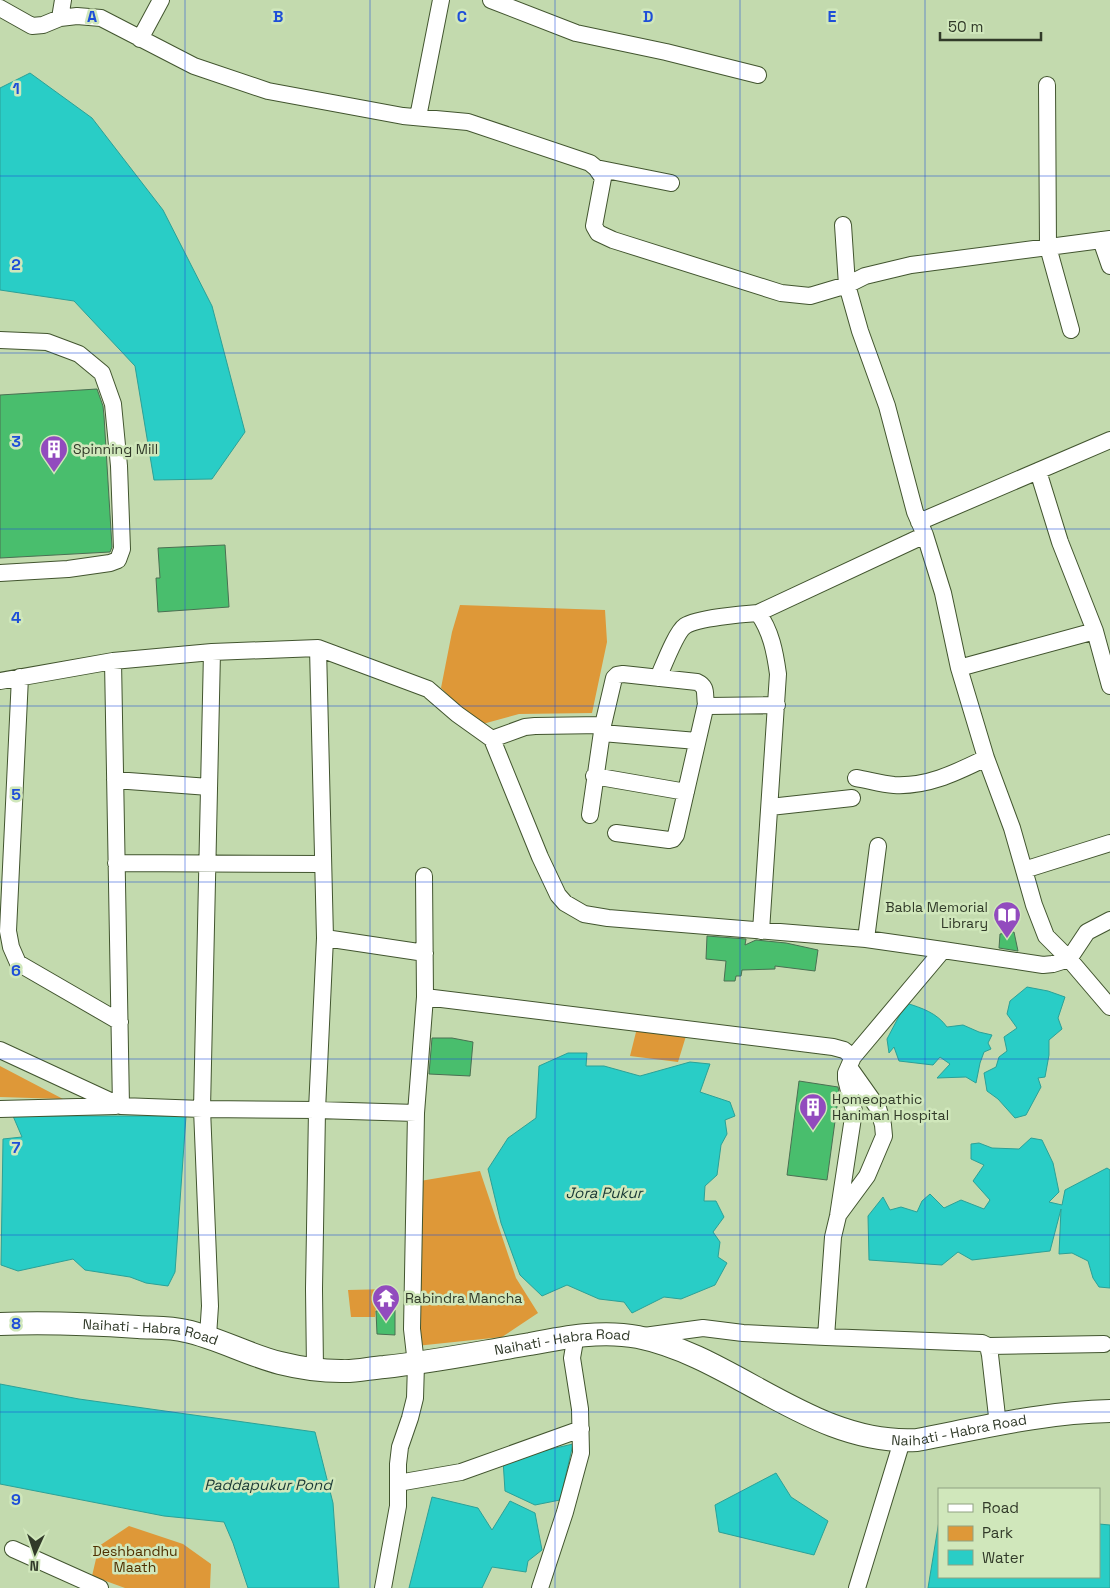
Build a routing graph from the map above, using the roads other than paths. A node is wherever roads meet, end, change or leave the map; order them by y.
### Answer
1 (63, 0) edge
2 (161, 0) edge
3 (441, 0) edge
4 (491, 0) edge
5 (0, 8) edge
6 (60, 18) junction
7 (140, 38) junction
8 (758, 75) dead end
9 (1047, 85) dead end
10 (418, 117) junction
11 (596, 168) junction
12 (671, 183) dead end
13 (843, 225) dead end
14 (1106, 240) edge
15 (1048, 247) junction
16 (1110, 266) edge
17 (847, 285) junction
18 (1070, 330) dead end
19 (0, 340) edge
20 (1110, 440) edge
21 (1038, 471) junction
22 (922, 528) junction
23 (0, 573) edge
24 (758, 613) junction
25 (1095, 631) junction
26 (318, 648) junction
27 (212, 652) junction
28 (113, 661) junction
29 (959, 668) junction
30 (20, 677) junction
31 (658, 678) junction
32 (0, 682) edge
33 (1110, 686) edge
34 (706, 704) junction
35 (777, 705) junction
36 (603, 729) junction
37 (492, 739) junction
38 (697, 741) junction
39 (986, 758) junction
40 (594, 776) junction
41 (856, 778) dead end
42 (115, 780) junction
43 (209, 787) junction
44 (686, 792) junction
45 (852, 798) dead end
46 (770, 807) junction
47 (590, 815) dead end
48 (7, 827) edge
49 (616, 833) dead end
50 (1110, 842) edge
51 (878, 846) dead end
52 (208, 862) junction
53 (116, 863) junction
54 (324, 864) junction
55 (1024, 870) junction
56 (424, 876) dead end
57 (1110, 920) edge
58 (761, 931) junction
59 (325, 938) junction
60 (866, 939) junction
61 (943, 950) junction
62 (425, 953) junction
63 (1069, 959) junction
64 (425, 997) junction
65 (1110, 1007) edge
66 (120, 1022) junction
67 (0, 1050) edge
68 (851, 1062) junction
69 (121, 1106) junction
70 (0, 1109) edge
71 (202, 1110) junction
72 (317, 1110) junction
73 (416, 1113) junction
74 (838, 1216) junction
75 (0, 1324) edge
76 (576, 1335) junction
77 (208, 1336) junction
78 (637, 1337) junction
79 (826, 1337) junction
80 (1104, 1344) dead end
81 (988, 1346) junction
82 (416, 1364) junction
83 (315, 1369) junction
84 (1110, 1411) edge
85 (998, 1425) junction
86 (581, 1429) junction
87 (902, 1441) junction
88 (398, 1483) junction
89 (13, 1549) dead end
90 (100, 1588) edge
91 (383, 1588) edge
92 (540, 1588) edge
93 (857, 1588) edge

1 - 6 street
2 - 7 street
3 - 10 street
4 - 8 street
5 - 6 street
6 - 7 street
7 - 10 street
9 - 15 street
10 - 11 street
11 - 12 street
11 - 17 street
13 - 17 street
14 - 15 street
14 - 16 street
15 - 17 street
15 - 18 street
17 - 22 street
19 - 23 street
20 - 21 street
21 - 22 street
21 - 25 street
22 - 24 street
22 - 29 street
24 - 31 street
24 - 35 street
25 - 29 street
25 - 33 street
26 - 27 street
26 - 37 street
26 - 54 street
27 - 28 street
27 - 43 street
28 - 30 street
28 - 42 street
29 - 39 street
30 - 32 street
30 - 48 street
31 - 34 street
31 - 36 street
34 - 35 street
34 - 38 street
35 - 46 street
36 - 37 street
36 - 38 street
36 - 40 street
37 - 58 street
38 - 44 street
39 - 41 street
39 - 55 street
40 - 44 street
40 - 47 street
42 - 43 street
42 - 53 street
43 - 52 street
44 - 49 street
45 - 46 street
46 - 58 street
48 - 66 street
50 - 55 street
51 - 60 street
52 - 53 street
52 - 54 street
52 - 71 street
53 - 66 street
54 - 59 street
55 - 63 street
56 - 62 street
57 - 63 street
58 - 60 street
59 - 62 street
59 - 72 street
60 - 61 street
61 - 63 street
61 - 68 street
62 - 64 street
63 - 65 street
64 - 68 street
64 - 73 street
66 - 69 street
67 - 69 street
68 - 74 street
68 - 74 street
69 - 70 street
69 - 71 street
71 - 72 street
71 - 77 street
72 - 73 street
72 - 83 street
73 - 82 street
74 - 79 street
75 - 77 main road, Naihati - Habra Road
76 - 78 main road, Naihati - Habra Road
76 - 82 main road, Naihati - Habra Road
76 - 86 street
77 - 83 main road, Naihati - Habra Road
78 - 79 street
78 - 87 main road, Naihati - Habra Road
79 - 81 street
80 - 81 street
81 - 85 street
82 - 83 main road, Naihati - Habra Road
82 - 88 street
84 - 85 main road, Naihati - Habra Road
85 - 87 main road, Naihati - Habra Road
86 - 88 street
86 - 92 street
87 - 93 street
88 - 91 street
89 - 90 street

